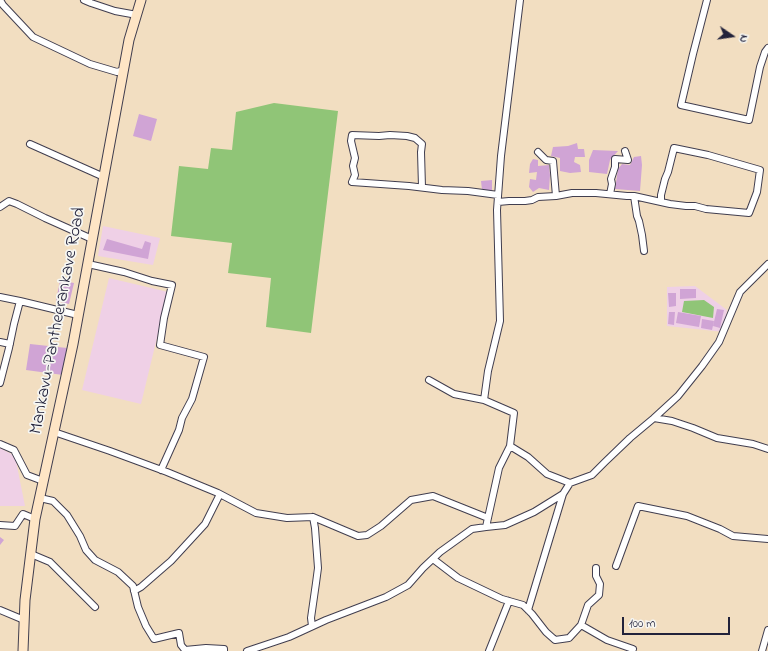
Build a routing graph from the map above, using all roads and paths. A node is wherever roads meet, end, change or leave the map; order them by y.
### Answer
1 (0, 0) edge
2 (84, 0) edge
3 (141, 0) edge
4 (520, 0) edge
5 (707, 0) edge
6 (137, 15) junction
7 (768, 48) edge
8 (124, 70) junction
9 (30, 144) dead end
10 (625, 151) dead end
11 (538, 152) dead end
12 (104, 177) junction
13 (422, 187) junction
14 (498, 194) junction
15 (610, 194) junction
16 (556, 196) junction
17 (634, 196) junction
18 (661, 201) junction
19 (498, 202) junction
20 (0, 207) edge
21 (92, 239) junction
22 (644, 251) dead end
23 (88, 264) junction
24 (768, 264) edge
25 (0, 297) edge
26 (20, 301) junction
27 (78, 315) junction
28 (0, 342) edge
29 (10, 344) junction
30 (429, 380) dead end
31 (0, 383) edge
32 (484, 400) junction
33 (654, 418) junction
34 (54, 432) junction
35 (0, 444) edge
36 (510, 446) junction
37 (768, 449) edge
38 (161, 470) junction
39 (44, 481) junction
40 (570, 483) junction
41 (220, 494) junction
42 (563, 494) junction
43 (40, 498) junction
44 (313, 517) junction
45 (488, 518) junction
46 (35, 519) junction
47 (0, 525) edge
48 (486, 527) junction
49 (768, 539) edge
50 (31, 554) junction
51 (433, 559) junction
52 (616, 566) dead end
53 (596, 568) dead end
54 (134, 591) junction
55 (510, 601) junction
56 (95, 607) dead end
57 (0, 610) edge
58 (528, 610) junction
59 (24, 620) junction
60 (581, 625) junction
61 (312, 626) junction
62 (768, 630) edge
63 (23, 651) edge
64 (224, 651) edge
65 (247, 651) edge
66 (489, 651) edge
67 (632, 651) edge
68 (762, 651) edge

1 - 8 street
2 - 6 street
3 - 6 main road, Mankavu-Pantheerankave Road
4 - 14 street
5 - 7 street
6 - 8 main road, Mankavu-Pantheerankave Road
8 - 12 main road, Mankavu-Pantheerankave Road
9 - 12 street
10 - 15 street
11 - 16 street
12 - 21 main road, Mankavu-Pantheerankave Road
13 - 13 street
13 - 14 street
14 - 19 street
15 - 16 street
15 - 17 street
16 - 19 street
17 - 18 street
17 - 22 street
18 - 18 street
19 - 32 street
20 - 21 street
21 - 23 main road, Mankavu-Pantheerankave Road
23 - 27 main road, Mankavu-Pantheerankave Road
23 - 38 street
24 - 33 street
25 - 26 street
26 - 27 street
26 - 29 street
27 - 34 main road, Mankavu-Pantheerankave Road
28 - 29 street
29 - 31 street
30 - 32 street
32 - 36 street
33 - 37 street
33 - 40 street
34 - 38 street
34 - 39 main road, Mankavu-Pantheerankave Road
35 - 39 street
36 - 40 street
36 - 45 street
38 - 41 street
39 - 43 main road, Mankavu-Pantheerankave Road
40 - 42 street
41 - 44 street
41 - 54 street
42 - 48 street
42 - 58 street
43 - 46 main road, Mankavu-Pantheerankave Road
43 - 54 street
44 - 45 street
44 - 61 street
45 - 48 street
46 - 47 street
46 - 50 main road, Mankavu-Pantheerankave Road
48 - 51 street
49 - 52 street
50 - 56 street
50 - 59 main road, Mankavu-Pantheerankave Road
51 - 55 street
51 - 61 street
53 - 60 street
54 - 64 street
55 - 58 street
55 - 66 street
57 - 59 street
58 - 60 street
59 - 63 main road, Mankavu-Pantheerankave Road
60 - 67 street
61 - 65 street
62 - 68 street

